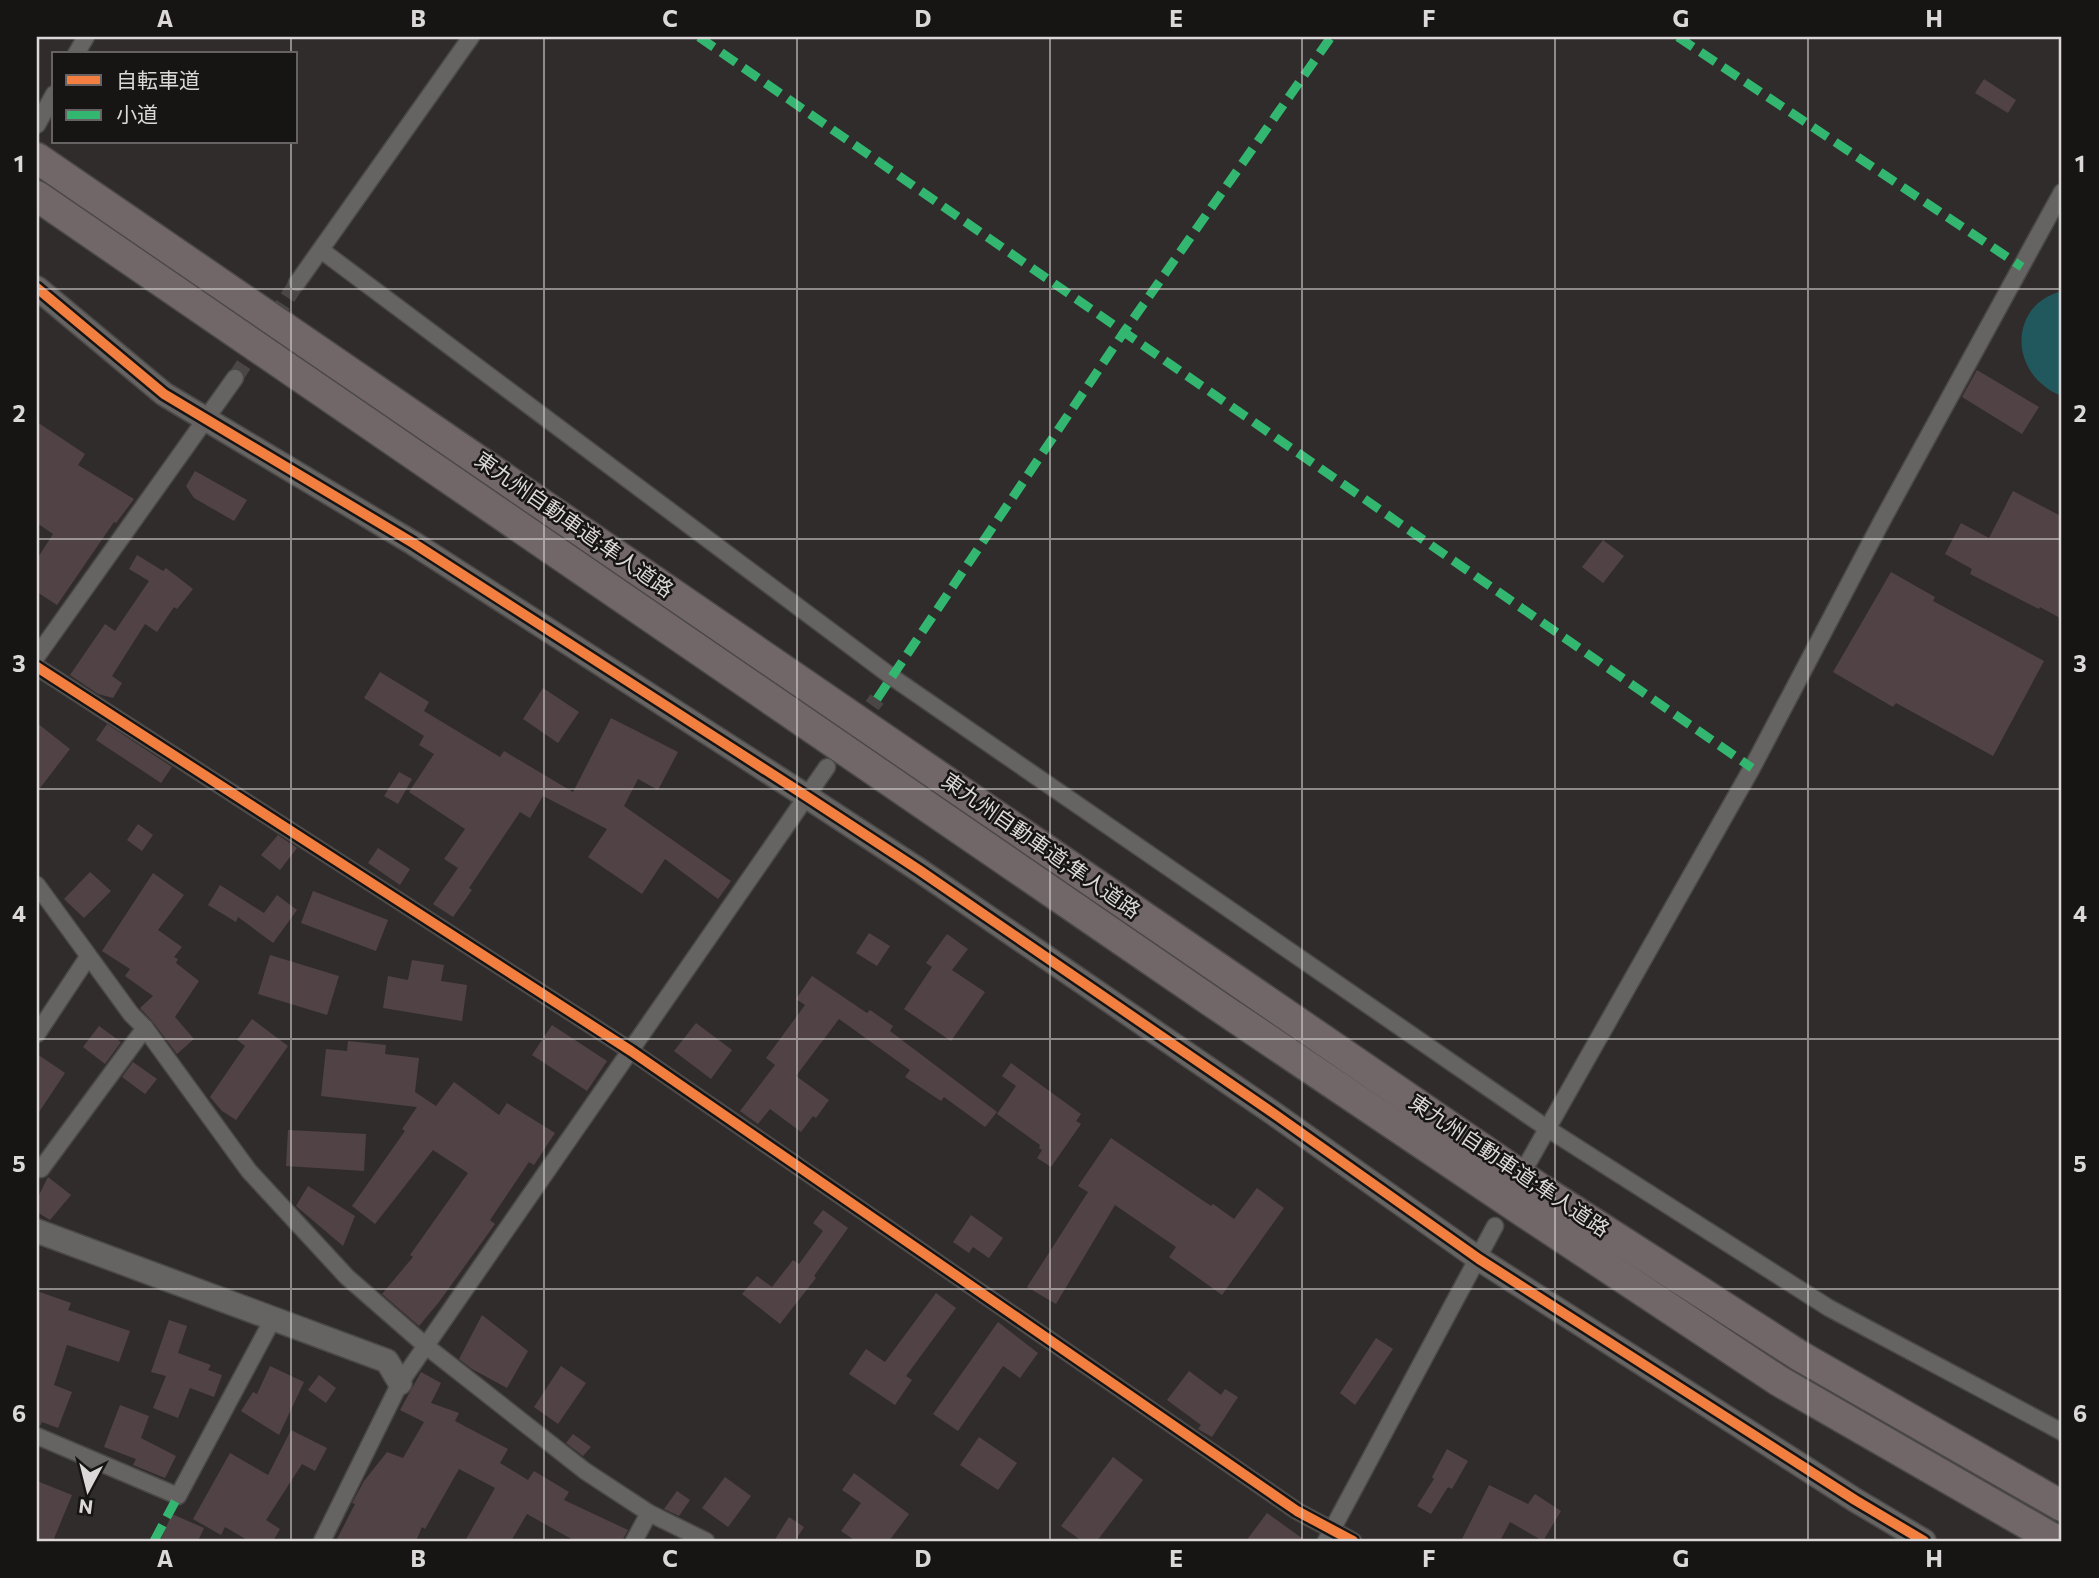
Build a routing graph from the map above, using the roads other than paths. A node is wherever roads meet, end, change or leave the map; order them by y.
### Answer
1 (471, 37) edge
2 (52, 98) edge
3 (37, 125) edge
4 (37, 158) edge
5 (2062, 192) edge
6 (45, 201) edge
7 (321, 250) junction
8 (296, 283) tunnel mouth
9 (37, 288) edge
10 (235, 378) tunnel mouth
11 (205, 421) junction
12 (37, 656) edge
13 (37, 667) edge
14 (827, 767) dead end
15 (806, 796) junction
16 (38, 889) edge
17 (88, 957) junction
18 (145, 1028) junction
19 (37, 1034) edge
20 (631, 1051) junction
21 (1548, 1129) junction
22 (1528, 1161) dead end
23 (38, 1170) edge
24 (1495, 1226) dead end
25 (37, 1231) edge
26 (1479, 1259) junction
27 (274, 1317) junction
28 (426, 1346) junction
29 (400, 1383) junction
30 (2062, 1433) edge
31 (37, 1436) edge
32 (2062, 1506) edge
33 (649, 1513) junction
34 (1329, 1535) edge
35 (321, 1541) edge
36 (634, 1541) edge
37 (706, 1541) edge
38 (1353, 1541) edge
39 (1924, 1541) edge
40 (2057, 1541) edge

1 - 7 street
2 - 3 street
4 - 32 highway, 東九州自動車道;隼人道路
5 - 21 street
6 - 40 highway, 東九州自動車道;隼人道路
7 - 8 street
7 - 21 street
9 - 11 street
10 - 11 street
11 - 12 street
11 - 15 street
13 - 20 street
14 - 15 street
15 - 20 street
15 - 26 street
16 - 17 street
17 - 18 street
17 - 19 street
18 - 23 street
18 - 28 street
20 - 28 street
20 - 34 street
21 - 22 street
21 - 30 street
24 - 26 street
25 - 27 street
26 - 34 street
26 - 39 street
27 - 29 street
27 - 31 street
28 - 29 street
28 - 33 street
29 - 35 street
33 - 36 street
33 - 37 street
34 - 38 street

